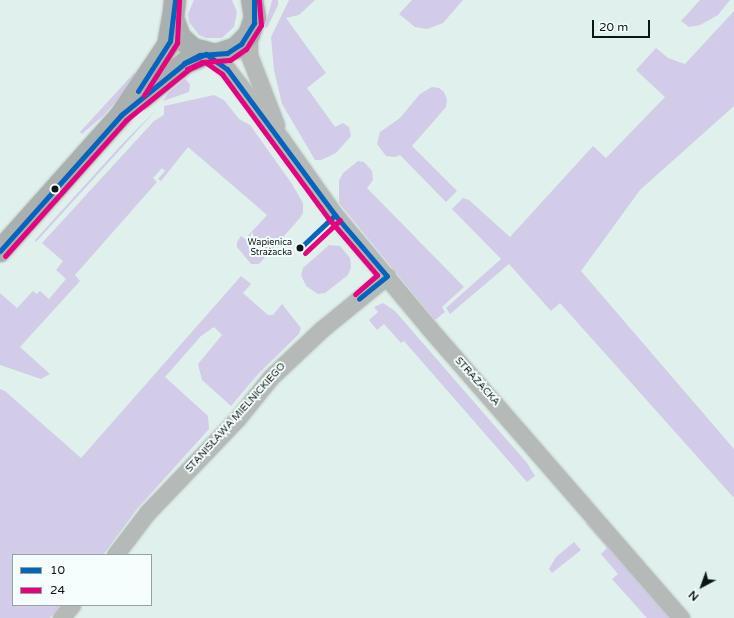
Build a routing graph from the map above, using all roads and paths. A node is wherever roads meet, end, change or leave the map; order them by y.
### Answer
1 (253, 2) edge
2 (173, 7) edge
3 (249, 36) junction
4 (208, 54) junction
5 (122, 115) junction
6 (282, 140) junction
7 (0, 251) edge
8 (387, 276) junction
9 (116, 554) edge
10 (71, 606) edge
11 (61, 618) edge
12 (681, 618) edge

1 - 3 main road
2 - 4 main road
2 - 5 main road
3 - 4 main road
3 - 6 street, STRAŻACKA
4 - 5 main road
4 - 6 street, STRAŻACKA
5 - 7 main road
6 - 8 street, STRAŻACKA
8 - 9 street, STANISŁAWA MIELNICKIEGO
8 - 12 street, STRAŻACKA
10 - 11 street

